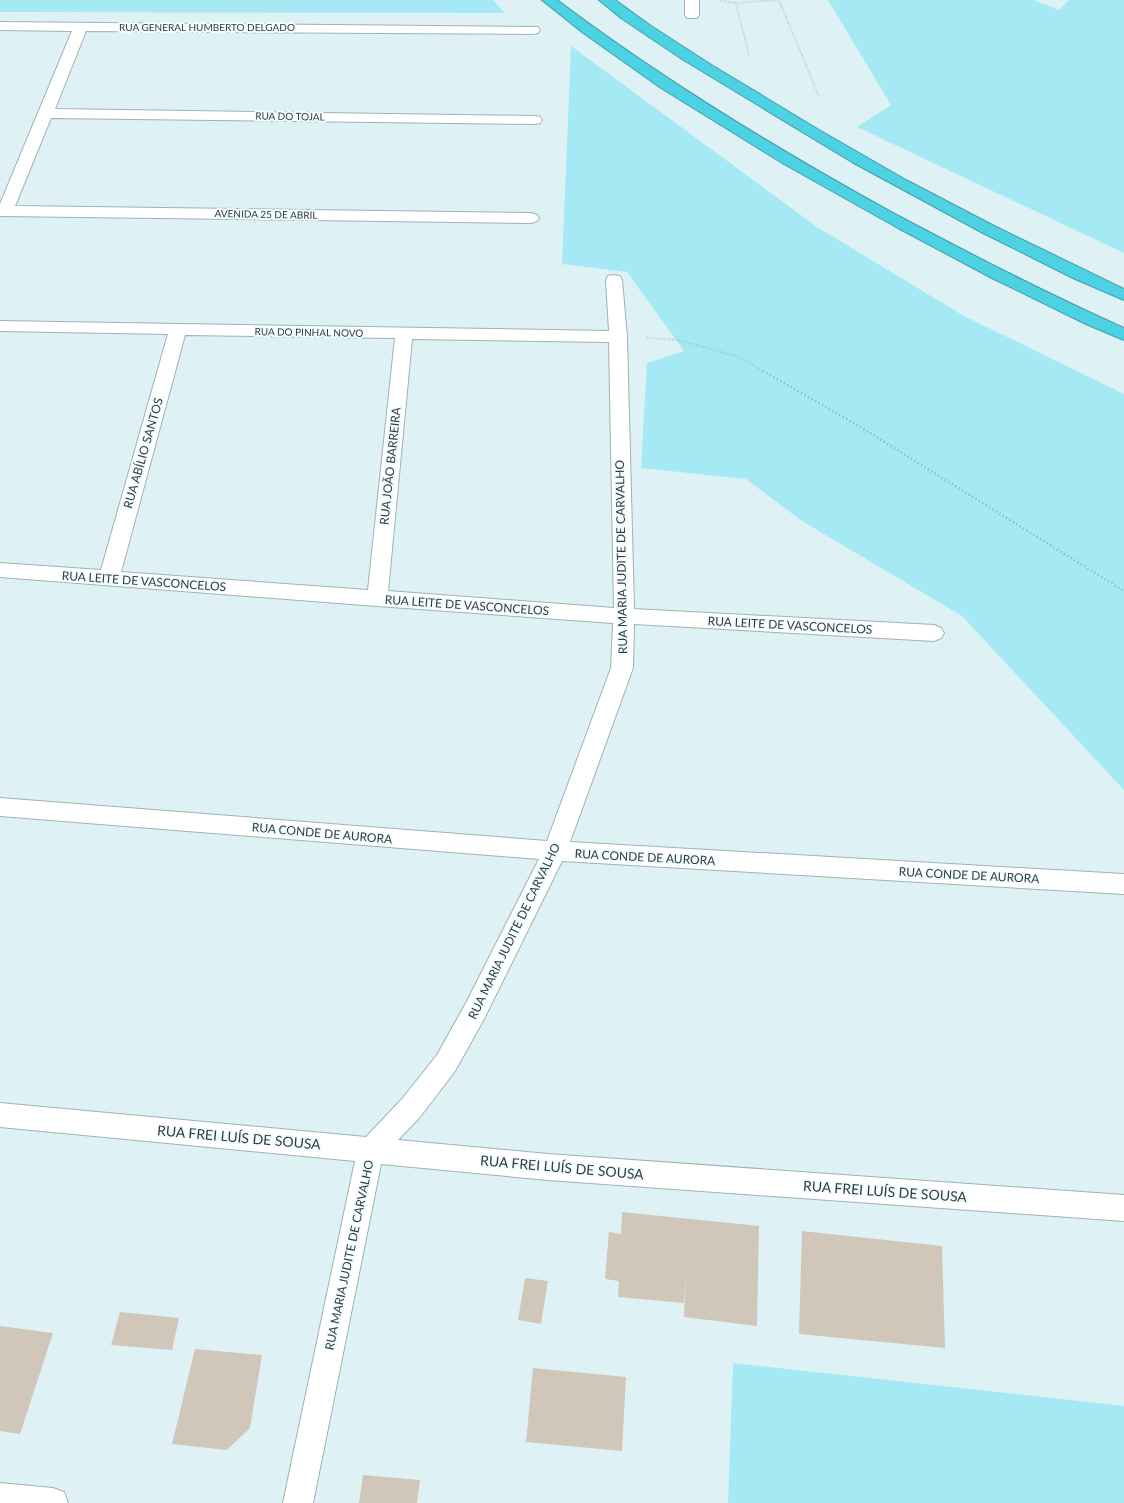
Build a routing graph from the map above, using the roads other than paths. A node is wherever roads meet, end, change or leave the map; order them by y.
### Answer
1 (550, 0) edge
2 (606, 0) edge
3 (692, 0) edge
4 (692, 15) dead end
5 (0, 26) edge
6 (81, 27) junction
7 (533, 30) dead end
8 (45, 113) junction
9 (535, 120) dead end
10 (2, 211) edge
11 (531, 218) dead end
12 (614, 280) dead end
13 (1124, 295) edge
14 (0, 326) edge
15 (178, 329) junction
16 (404, 334) junction
17 (1124, 335) edge
18 (618, 337) junction
19 (0, 570) edge
20 (108, 578) junction
21 (377, 599) junction
22 (624, 616) junction
23 (934, 633) dead end
24 (0, 806) edge
25 (555, 851) junction
26 (1124, 884) edge
27 (0, 1115) edge
28 (371, 1150) junction
29 (1124, 1208) edge
30 (0, 1498) edge
31 (53, 1503) edge
32 (298, 1503) edge

1 - 17 highway
2 - 13 highway
3 - 4 street
5 - 6 street, RUA GENERAL HUMBERTO DELGADO
6 - 7 street, RUA GENERAL HUMBERTO DELGADO
6 - 8 street
8 - 9 street, RUA DO TOJAL
8 - 10 street
10 - 11 street, AVENIDA 25 DE ABRIL
12 - 18 street, RUA MARIA JUDITE DE CARVALHO
14 - 15 street, RUA DO PINHAL NOVO
15 - 16 street, RUA DO PINHAL NOVO
15 - 20 street, RUA ABÍLIO SANTOS
16 - 18 street, RUA DO PINHAL NOVO
16 - 21 street, RUA JOÃO BARREIRA
18 - 22 street, RUA MARIA JUDITE DE CARVALHO
19 - 20 street, RUA LEITE DE VASCONCELOS
20 - 21 street, RUA LEITE DE VASCONCELOS
21 - 22 street, RUA LEITE DE VASCONCELOS
22 - 23 street, RUA LEITE DE VASCONCELOS
22 - 25 street, RUA MARIA JUDITE DE CARVALHO
24 - 25 street, RUA CONDE DE AURORA
25 - 26 street, RUA CONDE DE AURORA
25 - 28 street, RUA MARIA JUDITE DE CARVALHO
27 - 28 street, RUA FREI LUÍS DE SOUSA
28 - 29 street, RUA FREI LUÍS DE SOUSA
28 - 32 street, RUA MARIA JUDITE DE CARVALHO
30 - 31 street

